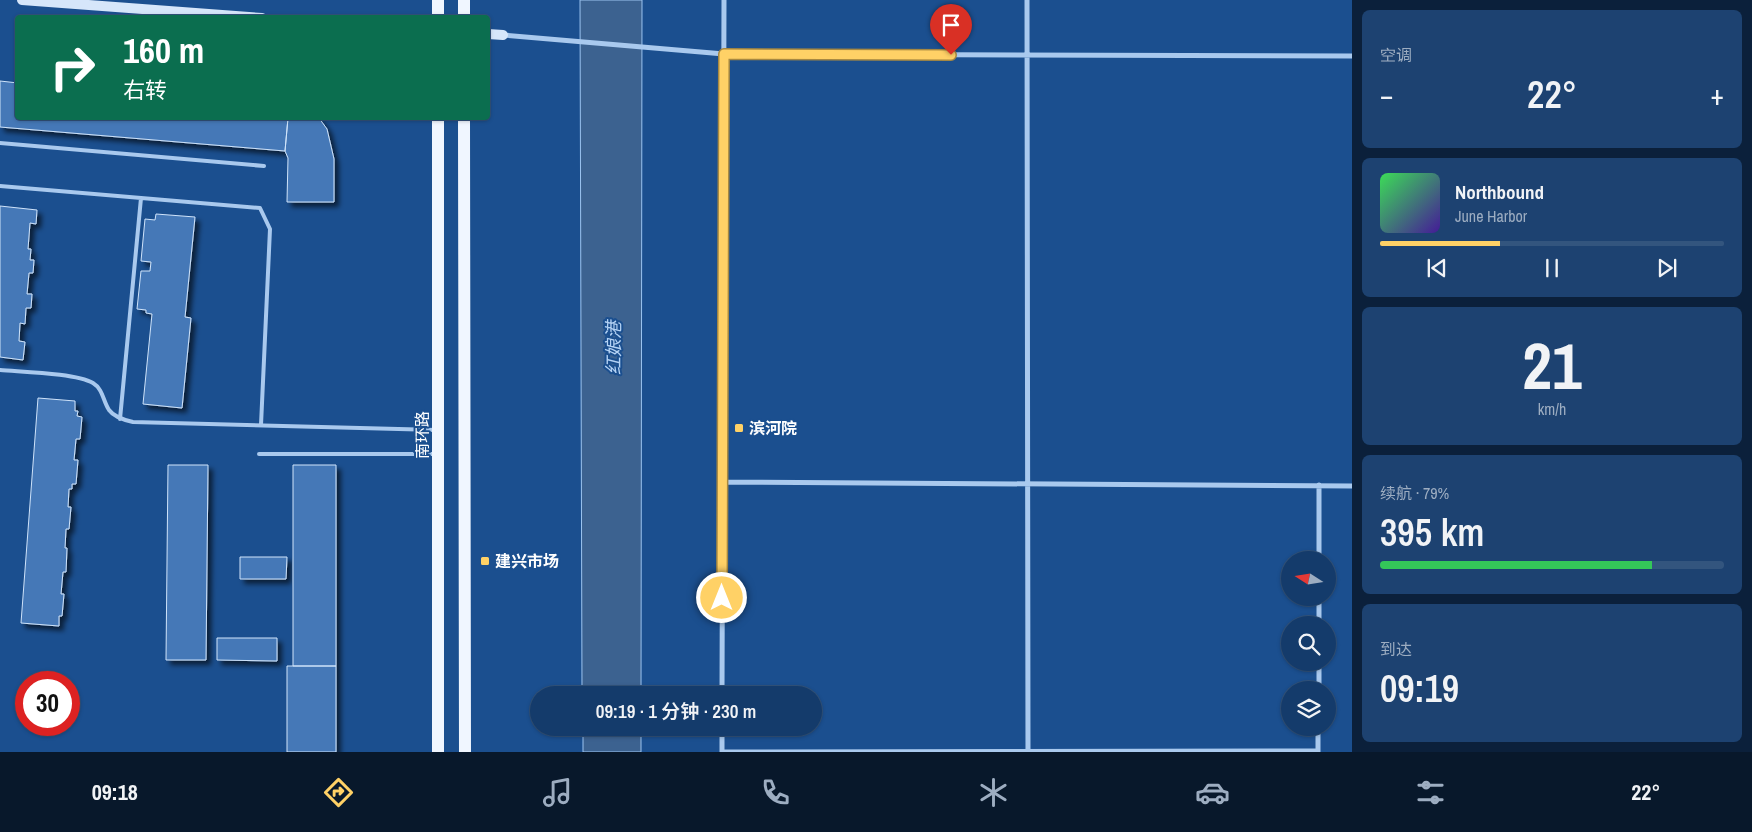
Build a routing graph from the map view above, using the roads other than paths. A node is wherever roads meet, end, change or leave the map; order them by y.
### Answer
1 (22, 0) edge
2 (438, 0) edge
3 (464, 0) edge
4 (724, 0) edge
5 (1027, 0) edge
6 (222, 15) edge
7 (438, 15) edge
8 (464, 15) edge
9 (490, 34) edge
10 (503, 35) joint
11 (724, 54) junction
12 (1027, 55) junction
13 (1352, 56) edge
14 (438, 120) edge
15 (464, 120) edge
16 (0, 143) edge
17 (264, 166) dead end
18 (0, 186) edge
19 (141, 198) junction
20 (0, 370) edge
21 (120, 419) junction
22 (260, 426) junction
23 (439, 430) junction
24 (258, 454) dead end
25 (438, 454) junction
26 (723, 482) junction
27 (1028, 484) junction
28 (1320, 486) junction
29 (1352, 486) edge
30 (1319, 551) edge
31 (722, 686) edge
32 (722, 736) edge
33 (1318, 736) edge
34 (1318, 751) edge
35 (438, 752) edge
36 (465, 752) edge
37 (722, 752) edge
38 (1028, 752) edge

1 - 6 street
2 - 7 main road
3 - 8 main road
4 - 11 street
5 - 12 street
9 - 10 street
10 - 11 street
11 - 12 street
11 - 26 street
12 - 13 street
12 - 27 street
14 - 23 main road, 南环路
15 - 36 main road
16 - 17 lane
18 - 19 lane
19 - 21 lane
19 - 22 lane
20 - 21 lane
21 - 22 lane
22 - 23 lane
23 - 25 main road, 南环路
24 - 25 lane
25 - 35 main road, 南环路
26 - 27 street
26 - 31 street
27 - 28 street
27 - 38 street
28 - 29 street
28 - 30 street
32 - 37 street
33 - 34 street
34 - 38 street
37 - 38 street

